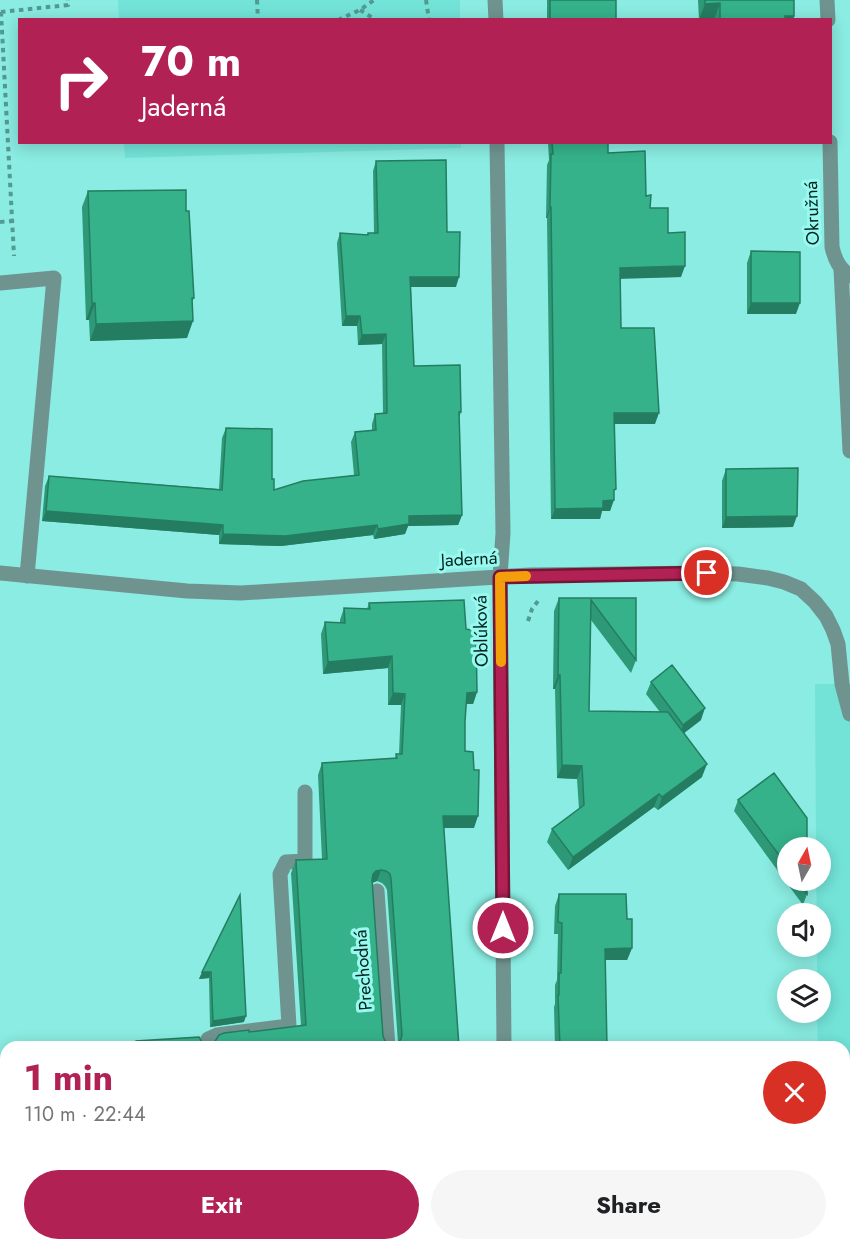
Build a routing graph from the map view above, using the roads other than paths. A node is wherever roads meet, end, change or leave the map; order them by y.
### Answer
1 (495, 0) edge
2 (827, 0) edge
3 (496, 18) edge
4 (828, 18) edge
5 (497, 144) edge
6 (830, 144) edge
7 (845, 273) edge
8 (7, 283) edge
9 (850, 451) edge
10 (0, 573) edge
11 (27, 576) junction
12 (500, 577) junction
13 (850, 714) edge
14 (305, 792) dead end
15 (377, 891) dead end
16 (207, 1041) edge
17 (388, 1041) edge
18 (504, 1041) edge

1 - 3 street
2 - 4 street
5 - 12 street, Oblúková
6 - 7 street, Okružná
7 - 9 street, Okružná
8 - 11 street
10 - 11 street, Jaderná
11 - 12 street, Jaderná
12 - 13 street, Jaderná
12 - 18 street, Oblúková
14 - 16 street
15 - 17 street, Prechodná

